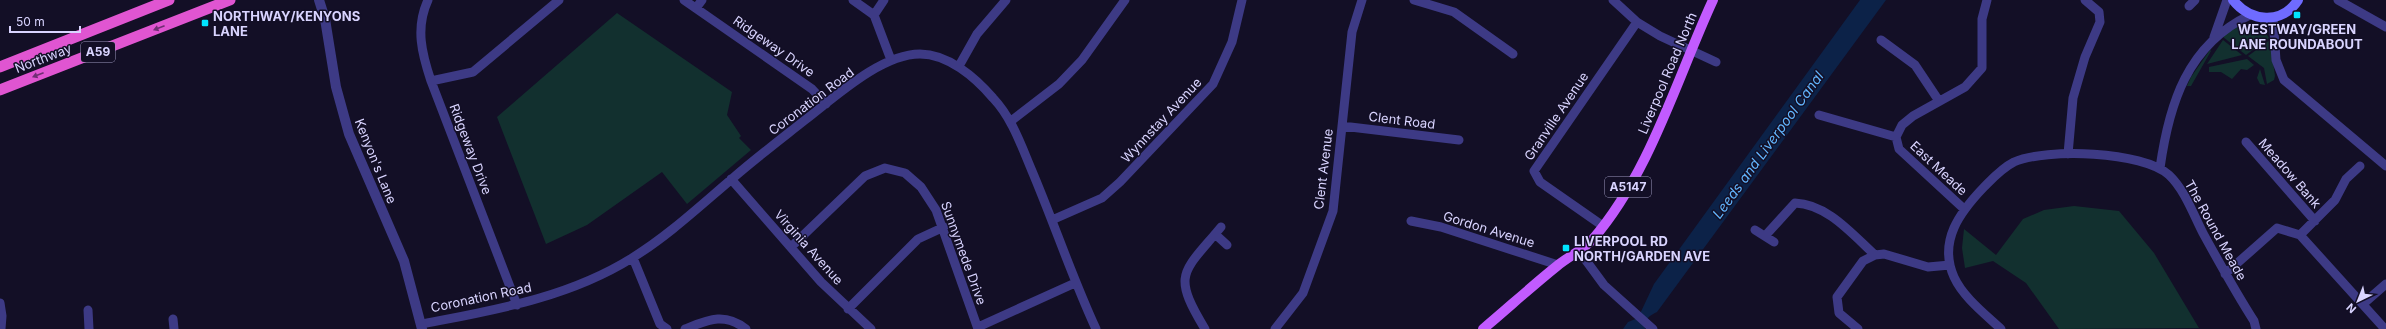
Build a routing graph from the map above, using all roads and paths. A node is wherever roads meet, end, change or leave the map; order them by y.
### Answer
1 (169, 0) edge
2 (230, 0) edge
3 (319, 0) edge
4 (428, 0) edge
5 (558, 0) edge
6 (684, 0) edge
7 (702, 0) edge
8 (853, 0) edge
9 (884, 0) edge
10 (1006, 0) edge
11 (1125, 0) edge
12 (1242, 0) edge
13 (1362, 0) edge
14 (1414, 0) edge
15 (1613, 0) edge
16 (1713, 0) edge
17 (1987, 0) edge
18 (2085, 0) edge
19 (2227, 0) edge
20 (2233, 0) edge
21 (2298, 0) edge
22 (2338, 0) edge
23 (696, 8) junction
24 (874, 15) junction
25 (2250, 15) junction
26 (2273, 18) junction
27 (1637, 22) junction
28 (2386, 27) edge
29 (1881, 40) dead end
30 (2213, 40) junction
31 (1691, 50) junction
32 (1513, 54) dead end
33 (891, 60) junction
34 (1716, 62) dead end
35 (959, 66) junction
36 (0, 68) edge
37 (431, 81) junction
38 (0, 90) edge
39 (1939, 101) junction
40 (826, 104) junction
41 (1819, 115) dead end
42 (1011, 121) junction
43 (1342, 126) junction
44 (1896, 137) junction
45 (1459, 140) dead end
46 (2246, 142) dead end
47 (2068, 154) junction
48 (2360, 166) dead end
49 (2386, 166) edge
50 (2160, 168) junction
51 (731, 179) junction
52 (1963, 208) junction
53 (1052, 220) junction
54 (2315, 220) junction
55 (1411, 221) dead end
56 (1603, 226) junction
57 (1222, 227) dead end
58 (944, 228) junction
59 (1755, 230) dead end
60 (1215, 234) junction
61 (2300, 235) junction
62 (1765, 236) junction
63 (1774, 242) dead end
64 (1228, 245) dead end
65 (791, 247) junction
66 (1579, 251) junction
67 (1874, 255) junction
68 (632, 258) junction
69 (1558, 265) junction
70 (1950, 265) junction
71 (2224, 274) junction
72 (1075, 283) junction
73 (2386, 284) edge
74 (0, 303) edge
75 (2363, 304) junction
76 (517, 305) junction
77 (848, 308) junction
78 (88, 310) dead end
79 (173, 319) dead end
80 (422, 326) edge
81 (978, 328) edge
82 (1, 329) edge
83 (89, 329) edge
84 (174, 329) edge
85 (667, 329) edge
86 (685, 329) edge
87 (746, 329) edge
88 (870, 329) edge
89 (1096, 329) edge
90 (1205, 329) edge
91 (1275, 329) edge
92 (1483, 329) edge
93 (1653, 329) edge
94 (1858, 329) edge
95 (2000, 329) edge
96 (2256, 329) edge
97 (2385, 329) edge

1 - 36 highway, Northway / A59
2 -> 38 highway, Northway / A59
3 - 80 street, Kenyon's Lane
4 - 37 street, Ridgeway Drive
5 - 37 street
6 - 23 street, Ridgeway Drive
7 - 23 street
8 - 24 street
9 - 24 street
10 - 35 street
11 - 42 street
12 - 53 street, Wynnstay Avenue
13 - 43 street, Clent Avenue
14 - 32 street
15 - 27 street
16 - 31 main road, Liverpool Road North / A5147
17 - 39 street, East Meade
18 - 47 street
19 - 30 street
20 - 25 main road
21 - 26 main road
22 - 28 street
23 - 40 street, Ridgeway Drive
24 - 33 street
25 - 26 main road
25 - 30 street
26 - 49 street
27 - 31 street
27 - 56 street, Granville Avenue
29 - 39 street
30 - 50 street
31 - 34 street
31 - 56 main road, Liverpool Road North / A5147
33 - 35 street, Coronation Road
33 - 40 street, Coronation Road
35 - 42 street, Coronation Road
37 - 76 street, Ridgeway Drive
39 - 44 street, East Meade
40 - 51 street, Coronation Road
41 - 44 street
42 - 53 street, Coronation Road
43 - 45 street, Clent Road
43 - 91 street, Clent Avenue
44 - 52 street, East Meade
46 - 54 street, Meadow Bank
47 - 50 street, The Round Meade
47 - 52 street, The Round Meade
48 - 54 street
50 - 71 street, The Round Meade
51 - 65 street, Virginia Avenue
51 - 68 street, Coronation Road
52 - 70 street, The Round Meade
53 - 72 street, Coronation Road
54 - 61 street
55 - 69 street, Gordon Avenue
56 - 66 main road, Liverpool Road North / A5147
57 - 60 street
58 - 65 street, Sunnymede Drive
58 - 77 street
58 - 81 street, Sunnymede Drive
59 - 62 street
60 - 64 street
60 - 90 street
61 - 71 street
61 - 75 street
62 - 63 street
62 - 67 street
65 - 77 street, Virginia Avenue
66 - 69 main road, Liverpool Road North / A5147
66 - 93 street
67 - 70 street
67 - 94 street
68 - 76 street, Coronation Road
68 - 85 street
69 - 92 main road, Liverpool Road North / A5147
70 - 95 street, The Round Meade
71 - 96 street, The Round Meade
72 - 81 street
72 - 89 street, Coronation Road
73 - 75 street
74 - 82 street
75 - 97 street
76 - 80 street, Coronation Road
77 - 88 street, Virginia Avenue
78 - 83 street
79 - 84 street
86 - 87 street

